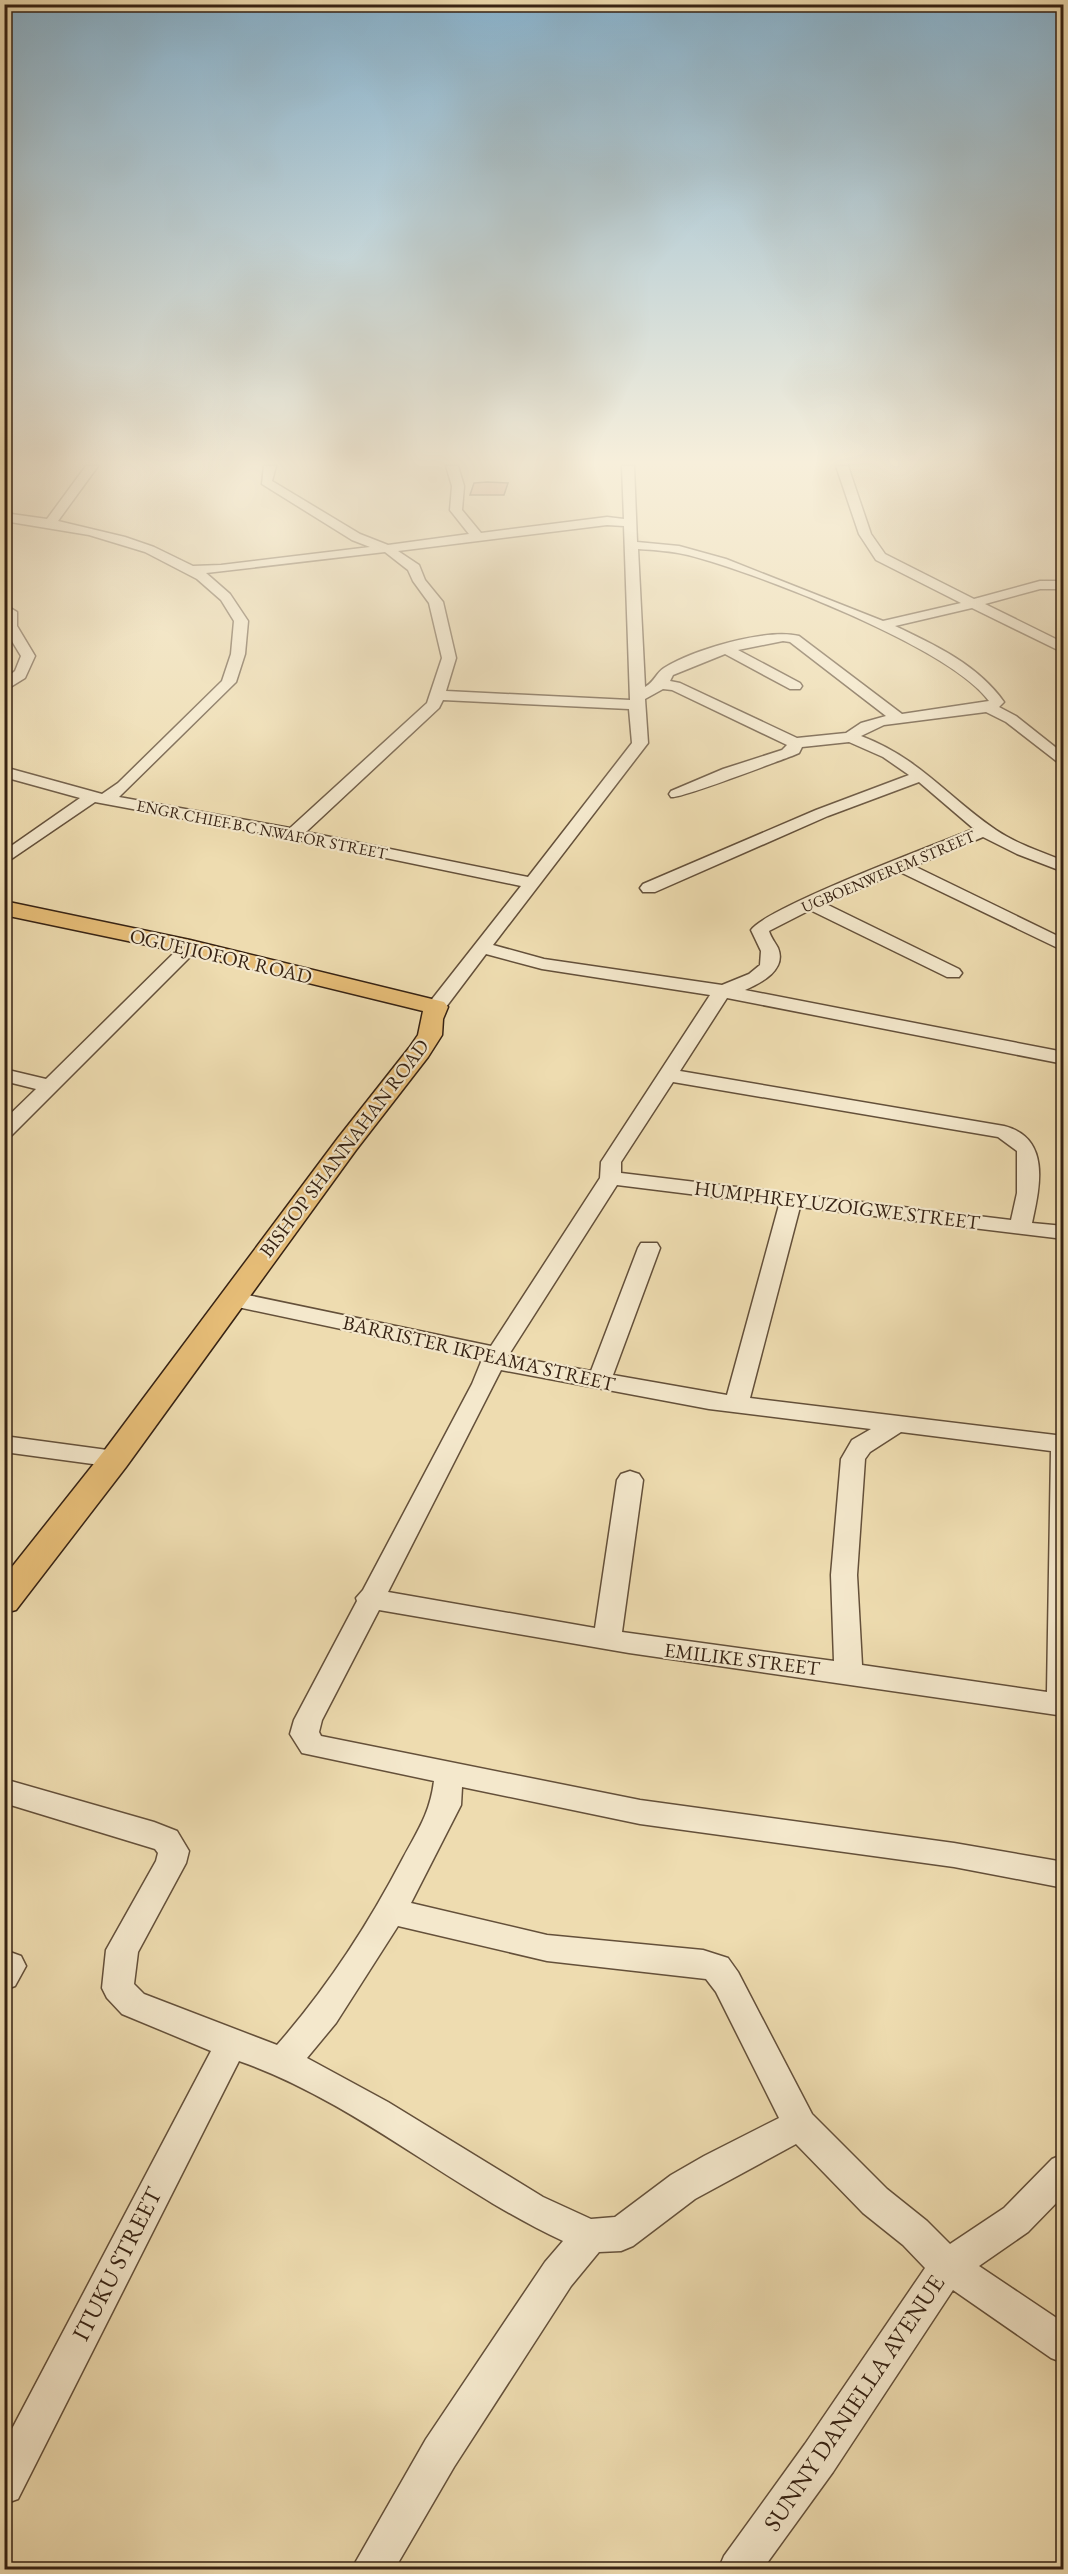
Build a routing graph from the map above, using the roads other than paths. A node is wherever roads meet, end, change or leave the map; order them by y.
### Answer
1 (212, 586) edge
2 (422, 586) edge
3 (634, 586) edge
4 (788, 586) edge
5 (937, 586) edge
6 (1036, 586) edge
7 (971, 605) junction
8 (6, 611) edge
9 (882, 624) junction
10 (1064, 649) edge
11 (728, 650) junction
12 (637, 661) junction
13 (664, 678) junction
14 (795, 686) dead end
15 (4, 687) edge
16 (438, 695) junction
17 (637, 701) junction
18 (988, 707) junction
19 (898, 718) junction
20 (850, 737) junction
21 (795, 743) junction
22 (1064, 762) edge
23 (4, 772) edge
24 (922, 776) junction
25 (677, 794) dead end
26 (100, 797) junction
27 (985, 830) junction
28 (294, 834) junction
29 (4, 859) edge
30 (900, 865) junction
31 (1064, 867) edge
32 (527, 883) junction
33 (649, 888) dead end
34 (810, 903) junction
35 (4, 908) edge
36 (1064, 946) edge
37 (190, 947) junction
38 (482, 947) junction
39 (953, 973) dead end
40 (722, 992) junction
41 (436, 1007) junction
42 (1064, 1058) edge
43 (4, 1075) edge
44 (668, 1075) junction
45 (49, 1086) junction
46 (4, 1132) edge
47 (611, 1178) junction
48 (791, 1199) junction
49 (1021, 1225) junction
50 (1064, 1233) edge
51 (649, 1248) dead end
52 (233, 1299) junction
53 (493, 1361) junction
54 (599, 1381) junction
55 (736, 1404) junction
56 (897, 1424) junction
57 (4, 1444) edge
58 (1063, 1444) edge
59 (115, 1459) junction
60 (630, 1480) dead end
61 (369, 1598) junction
62 (4, 1601) edge
63 (607, 1639) junction
64 (848, 1672) junction
65 (1062, 1705) edge
66 (449, 1772) junction
67 (4, 1791) edge
68 (1064, 1875) edge
69 (392, 1911) junction
70 (231, 2044) junction
71 (283, 2062) junction
72 (800, 2125) junction
73 (1064, 2170) edge
74 (590, 2236) junction
75 (948, 2266) junction
76 (1064, 2345) edge
77 (4, 2485) edge
78 (371, 2570) edge
79 (738, 2570) edge

1 - 26 street
2 - 16 street
3 - 12 street, BISHOP SHANNAHAN ROAD
4 - 9 street
5 - 7 street
6 - 7 street
7 - 9 street
7 - 10 street
8 - 15 street
9 - 18 street
11 - 13 street
11 - 14 street
11 - 19 street
12 - 13 street
12 - 17 street, BISHOP SHANNAHAN ROAD
13 - 17 street
13 - 21 street
16 - 17 street
16 - 28 street
17 - 32 street, BISHOP SHANNAHAN ROAD
18 - 19 street
18 - 22 street
19 - 20 street
20 - 21 street
20 - 24 street, UGBOENWEREM STREET
21 - 25 street
23 - 26 street, ENGR CHIEF B C NWAFOR STREET
24 - 27 street, UGBOENWEREM STREET
24 - 33 street
26 - 28 street, ENGR CHIEF B C NWAFOR STREET
26 - 29 street
27 - 30 street, UGBOENWEREM STREET
27 - 31 street
28 - 32 street, ENGR CHIEF B C NWAFOR STREET
30 - 34 street, UGBOENWEREM STREET
30 - 36 street
32 - 38 street, BISHOP SHANNAHAN ROAD
34 - 39 street
34 - 40 street, UGBOENWEREM STREET
35 - 37 main road, OGUEJIOFOR ROAD
37 - 41 main road, OGUEJIOFOR ROAD
37 - 45 street
38 - 40 street
38 - 41 street, BISHOP SHANNAHAN ROAD
40 - 42 street
40 - 44 street
41 - 52 main road, BISHOP SHANNAHAN ROAD
43 - 45 street
44 - 47 street
44 - 49 street
45 - 46 street
47 - 48 street, HUMPHREY UZOIGWE STREET
47 - 53 street
48 - 49 street, HUMPHREY UZOIGWE STREET
48 - 55 street
49 - 50 street, HUMPHREY UZOIGWE STREET
51 - 54 street
52 - 53 street, BARRISTER IKPEAMA STREET
52 - 59 main road, BISHOP SHANNAHAN ROAD
53 - 54 street, BARRISTER IKPEAMA STREET
53 - 61 street
54 - 55 street, BARRISTER IKPEAMA STREET
55 - 56 street, BARRISTER IKPEAMA STREET
56 - 58 street
56 - 64 street, EMILIKE STREET
57 - 59 street
58 - 65 street
59 - 62 main road, BISHOP SHANNAHAN ROAD
60 - 63 street
61 - 63 street, EMILIKE STREET
61 - 66 street
63 - 64 street, EMILIKE STREET
64 - 65 street
66 - 68 street
66 - 69 street
67 - 70 street
69 - 71 street
69 - 72 street
70 - 71 street
70 - 77 street, ITUKU STREET
71 - 74 street
72 - 74 street
72 - 75 street
73 - 75 street
74 - 78 street
75 - 76 street
75 - 79 street, SUNNY DANIELLA AVENUE

